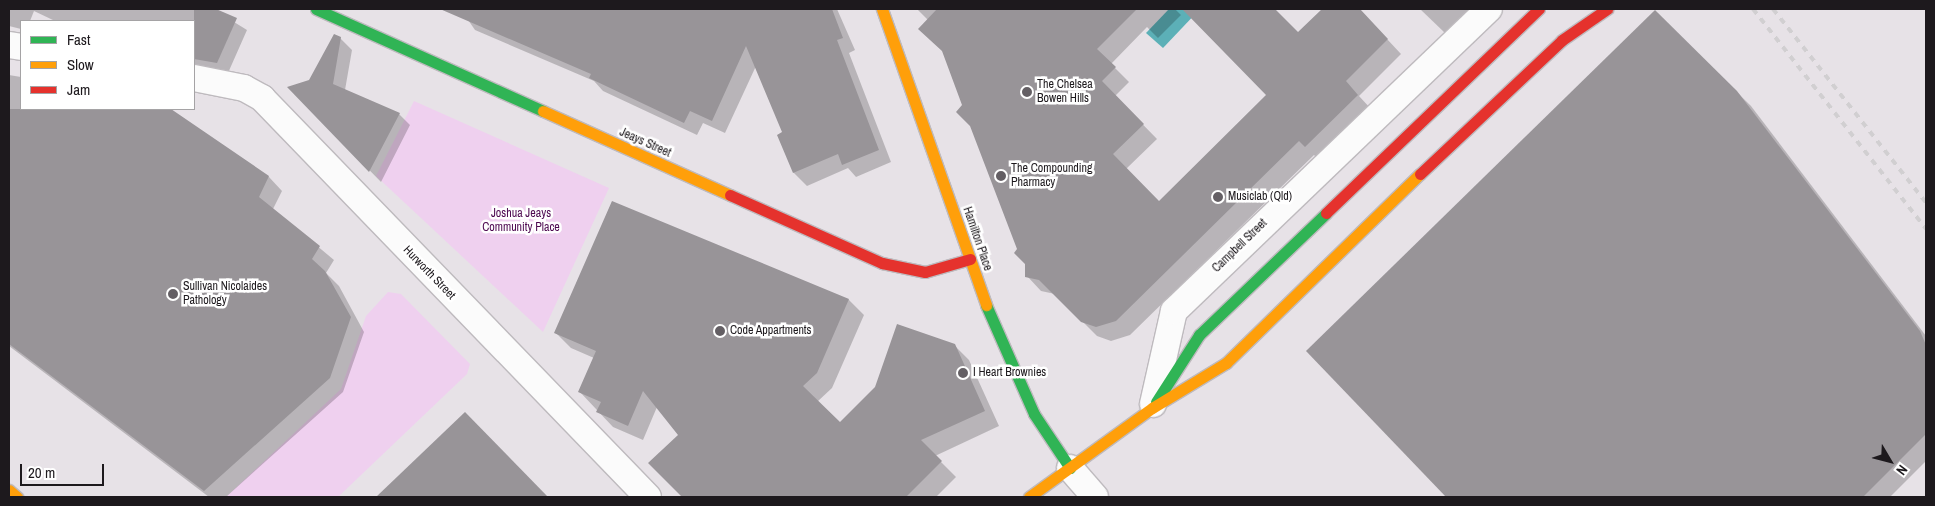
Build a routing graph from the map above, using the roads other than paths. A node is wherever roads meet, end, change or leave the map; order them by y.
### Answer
1 (316, 9) edge
2 (882, 9) edge
3 (1489, 9) edge
4 (1539, 9) edge
5 (1607, 9) edge
6 (195, 78) edge
7 (970, 259) junction
8 (1152, 408) junction
9 (1070, 468) junction
10 (9, 490) edge
11 (17, 497) edge
12 (648, 497) edge
13 (1029, 497) edge
14 (1095, 497) edge

1 - 7 main road, Jeays Street
2 - 7 main road, Hamilton Place
3 - 8 street, Campbell Street
4 - 8 main road
5 - 8 main road
6 - 12 street, Hurworth Street
7 - 9 main road, Hamilton Place
8 - 9 main road
9 - 13 main road
9 - 14 street
10 - 11 main road

